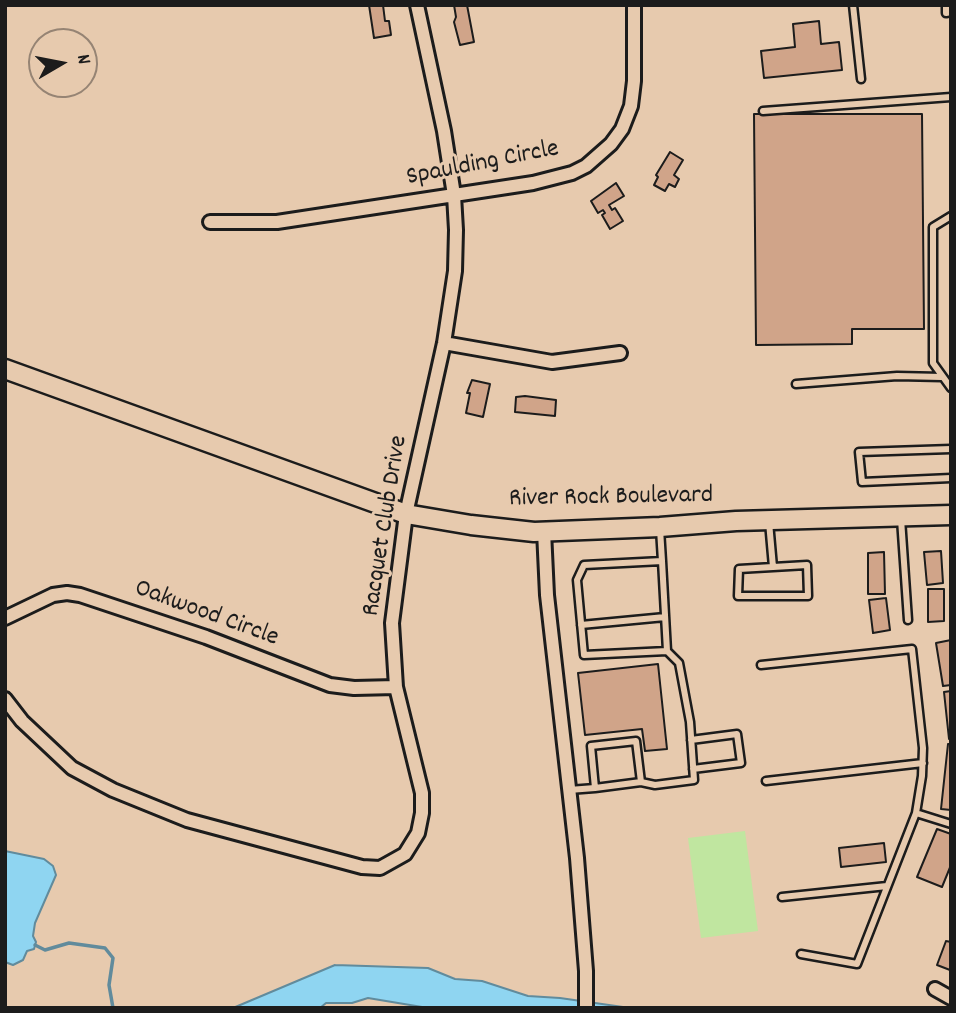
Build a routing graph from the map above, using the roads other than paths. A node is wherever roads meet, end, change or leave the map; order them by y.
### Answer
1 (417, 5) edge
2 (634, 5) edge
3 (853, 5) edge
4 (946, 5) edge
5 (951, 12) edge
6 (861, 79) dead end
7 (951, 97) edge
8 (764, 111) dead end
9 (454, 195) junction
10 (951, 216) edge
11 (210, 222) dead end
12 (444, 343) junction
13 (620, 353) dead end
14 (5, 369) edge
15 (942, 377) junction
16 (796, 384) dead end
17 (951, 388) edge
18 (951, 449) edge
19 (951, 478) edge
20 (406, 514) junction
21 (951, 515) edge
22 (901, 517) junction
23 (769, 520) junction
24 (660, 527) junction
25 (544, 531) junction
26 (662, 561) junction
27 (773, 567) junction
28 (665, 617) junction
29 (5, 618) edge
30 (908, 620) dead end
31 (581, 625) junction
32 (667, 651) junction
33 (761, 665) dead end
34 (396, 687) junction
35 (5, 699) edge
36 (691, 740) junction
37 (923, 763) junction
38 (693, 769) junction
39 (766, 781) dead end
40 (642, 782) junction
41 (595, 788) junction
42 (569, 790) junction
43 (916, 813) junction
44 (951, 824) edge
45 (887, 886) junction
46 (782, 897) dead end
47 (801, 954) dead end
48 (935, 989) dead end
49 (951, 998) edge
50 (586, 1008) edge

1 - 9 street, Racquet Club Drive
2 - 9 street, Spaulding Circle
3 - 6 lane
4 - 5 lane
7 - 8 lane
9 - 11 street, Spaulding Circle
9 - 12 street, Racquet Club Drive
10 - 15 lane
12 - 13 street
12 - 20 street, Racquet Club Drive
14 - 20 street, River Rock Boulevard
15 - 16 lane
15 - 17 lane
18 - 19 lane
20 - 25 street, River Rock Boulevard
20 - 34 street, Racquet Club Drive
21 - 22 street, River Rock Boulevard
22 - 23 street, River Rock Boulevard
22 - 30 lane
23 - 24 street, River Rock Boulevard
23 - 27 lane
24 - 25 street, River Rock Boulevard
24 - 26 lane
25 - 42 street
26 - 28 lane
26 - 31 lane
27 - 27 lane
28 - 31 lane
28 - 32 lane
29 - 34 street, Oakwood Circle
31 - 32 lane
32 - 36 lane
33 - 37 lane
34 - 35 street, Racquet Club Drive
36 - 38 lane
36 - 38 lane
37 - 39 lane
37 - 43 lane
38 - 40 lane
40 - 41 lane
40 - 41 lane
41 - 42 lane
42 - 50 street
43 - 44 lane
43 - 45 lane
45 - 46 lane
45 - 47 lane
48 - 49 street

